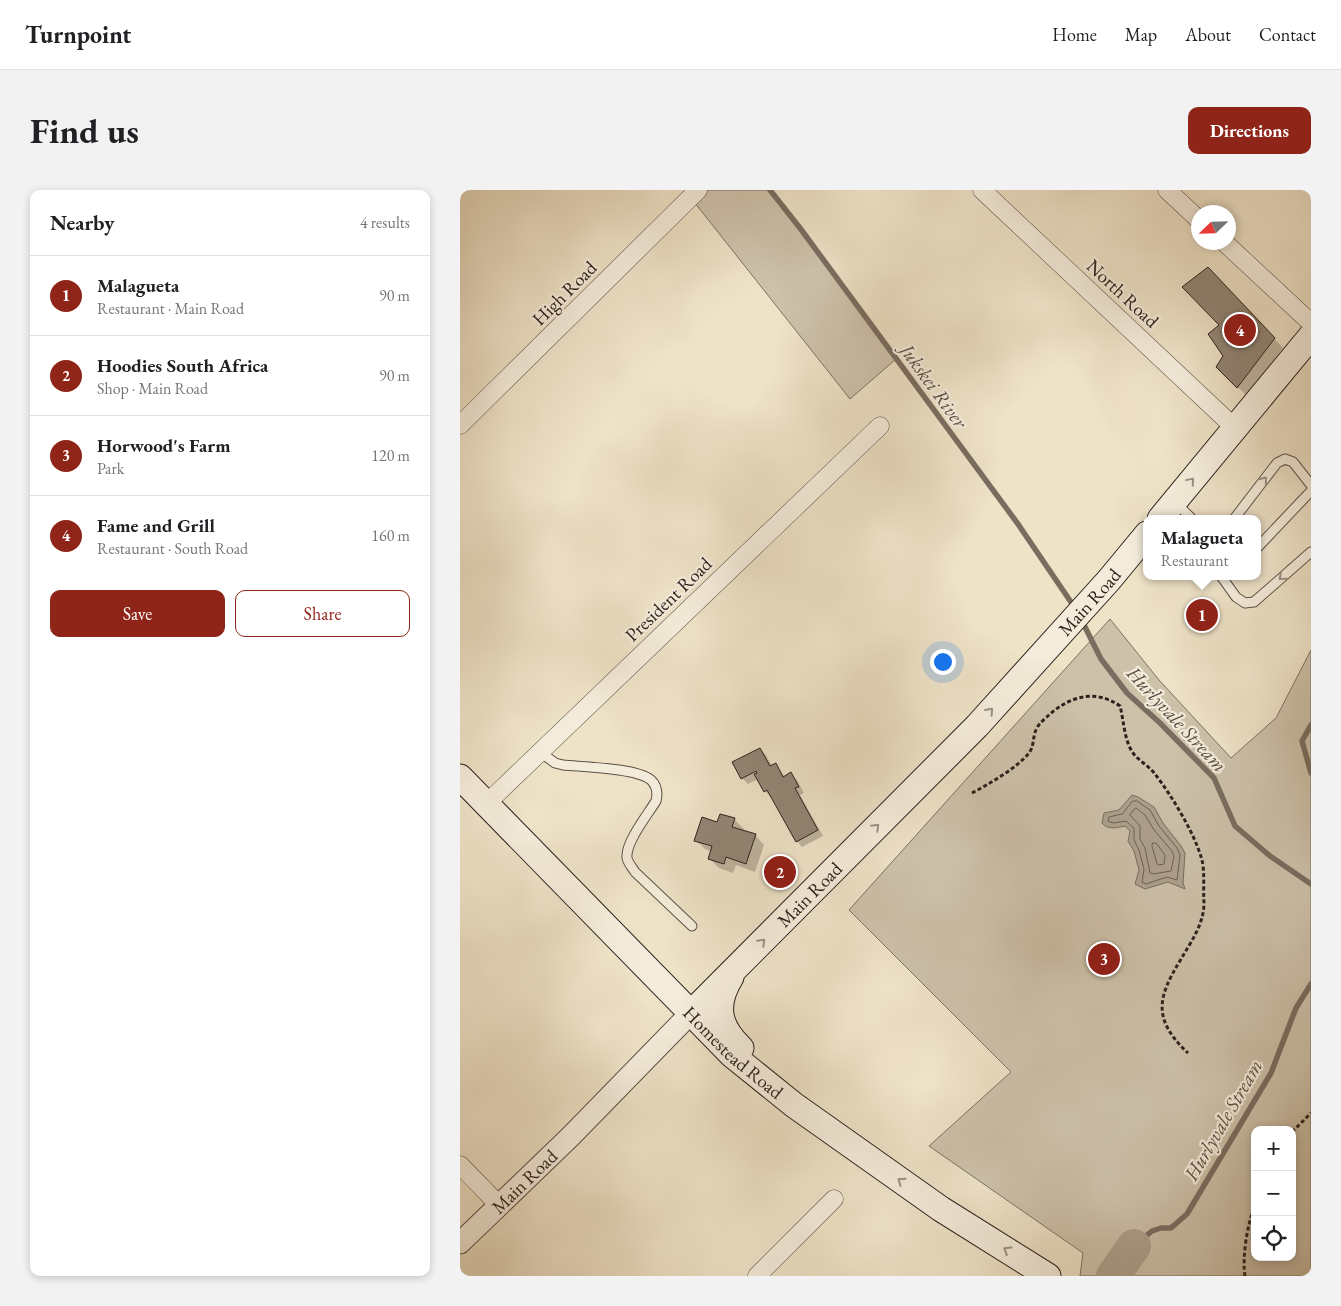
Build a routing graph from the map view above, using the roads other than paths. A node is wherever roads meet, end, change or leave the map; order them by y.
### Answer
1 (698, 190) edge
2 (982, 190) edge
3 (1167, 190) edge
4 (1191, 212) edge
5 (1233, 250) edge
6 (1311, 323) edge
7 (1311, 336) edge
8 (460, 425) edge
9 (880, 426) dead end
10 (1235, 428) junction
11 (1311, 485) edge
12 (1311, 491) edge
13 (1167, 510) edge
14 (1181, 515) edge
15 (1237, 515) edge
16 (1143, 539) edge
17 (1261, 544) edge
18 (1311, 552) edge
19 (1226, 580) edge
20 (540, 752) junction
21 (460, 777) edge
22 (486, 804) junction
23 (692, 926) dead end
24 (736, 968) junction
25 (690, 1014) junction
26 (794, 1105) junction
27 (460, 1165) edge
28 (834, 1199) dead end
29 (499, 1205) junction
30 (460, 1243) edge
31 (757, 1276) edge
32 (1048, 1276) edge

1 - 8 street, High Road
2 - 10 street, North Road
3 - 4 street
5 - 6 street
7 - 10 main road
9 - 20 street, President Road
13 -> 10 main road
15 -> 11 lane
12 - 17 lane
13 - 14 lane
24 -> 16 main road, Main Road
18 -> 19 lane
20 - 22 street, President Road
20 - 23 lane
21 - 22 main road, Homestead Road
22 - 25 main road, Homestead Road
24 - 25 main road, Main Road
24 - 26 main road
25 - 26 main road, Homestead Road
25 - 29 street, Main Road
32 -> 26 main road, Homestead Road
27 - 29 street
28 - 31 street
29 - 30 street, Main Road

